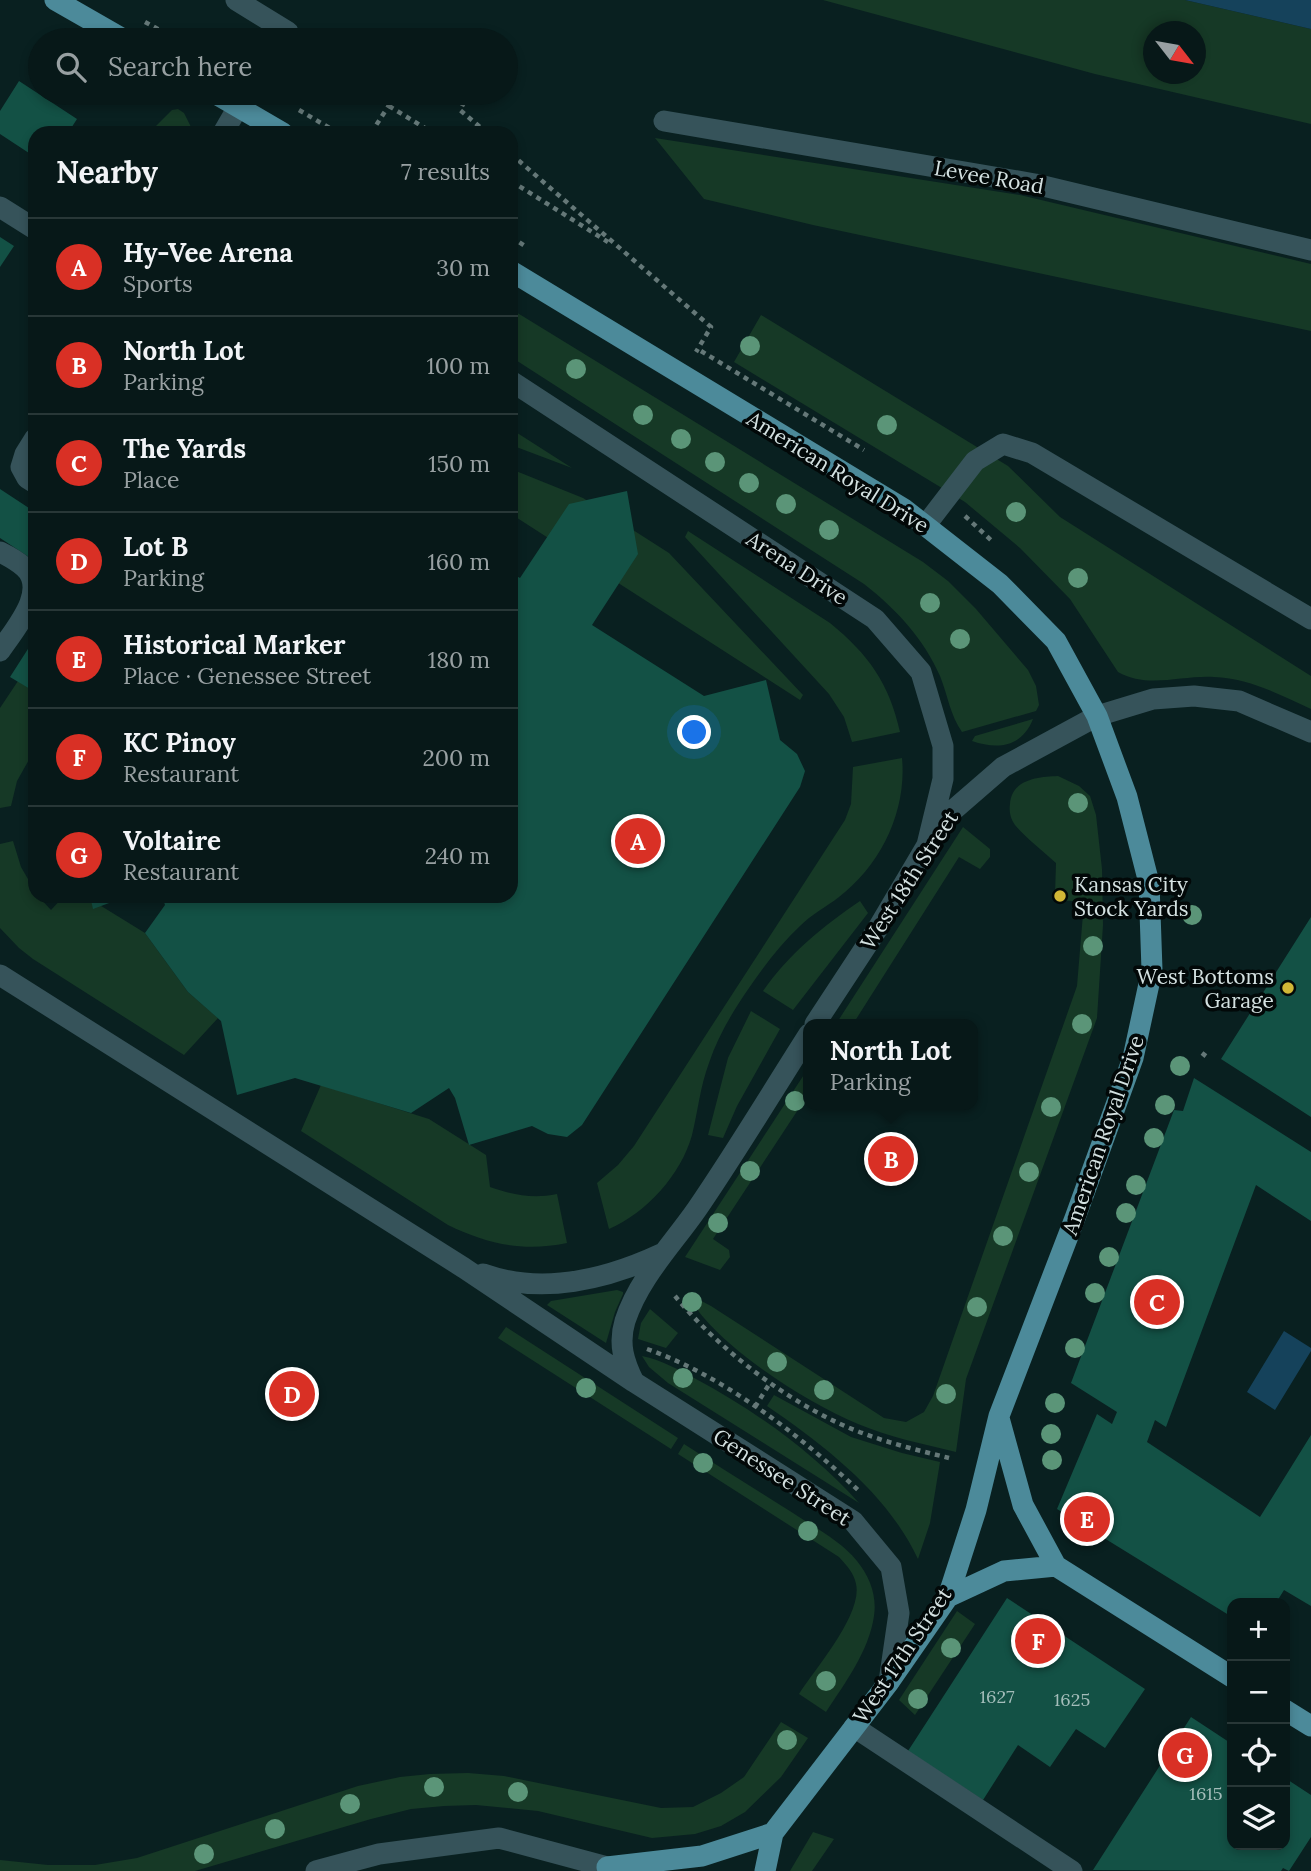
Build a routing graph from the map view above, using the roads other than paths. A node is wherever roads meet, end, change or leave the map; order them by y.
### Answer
1 (55, 0) edge
2 (236, 0) edge
3 (104, 28) edge
4 (282, 28) edge
5 (235, 105) edge
6 (238, 107) junction
7 (664, 121) dead end
8 (226, 126) edge
9 (271, 126) edge
10 (0, 207) edge
11 (28, 225) edge
12 (1311, 250) edge
13 (518, 275) edge
14 (518, 386) edge
15 (28, 449) edge
16 (28, 479) edge
17 (925, 526) junction
18 (0, 552) edge
19 (28, 573) edge
20 (28, 607) edge
21 (1311, 620) edge
22 (0, 651) edge
23 (1097, 716) junction
24 (1311, 733) edge
25 (927, 845) junction
26 (0, 975) edge
27 (818, 1019) edge
28 (803, 1043) edge
29 (661, 1254) junction
30 (464, 1268) junction
31 (634, 1382) junction
32 (999, 1416) junction
33 (1056, 1566) junction
34 (948, 1597) junction
35 (1227, 1674) edge
36 (889, 1682) junction
37 (1290, 1713) edge
38 (1311, 1726) edge
39 (854, 1727) junction
40 (773, 1833) junction
41 (610, 1869) edge
42 (316, 1871) edge
43 (765, 1871) edge
44 (1072, 1871) edge

1 - 3 main road
2 - 4 street
5 - 6 main road
6 - 8 street
6 - 9 main road
7 - 12 street, Levee Road
10 - 11 street
13 - 17 main road, American Royal Drive
14 - 25 street, Arena Drive
15 - 16 street
17 - 21 street
17 - 23 main road, American Royal Drive
18 - 19 street
20 - 22 street
23 - 24 street, West 18th Street
23 - 25 street, West 18th Street
23 - 32 main road, American Royal Drive
25 - 27 street, West 18th Street
26 - 30 street
28 - 29 street
29 - 30 street
29 - 31 street
30 - 31 street, Genessee Street
31 - 36 street, Genessee Street
32 - 33 main road
32 - 34 main road, West 17th Street
33 - 34 main road
33 - 35 main road
34 - 36 main road, West 17th Street
36 - 39 main road, West 17th Street
37 - 38 main road
39 - 40 main road, West 17th Street
39 - 44 street
40 - 41 main road
40 - 43 main road
41 - 42 street

